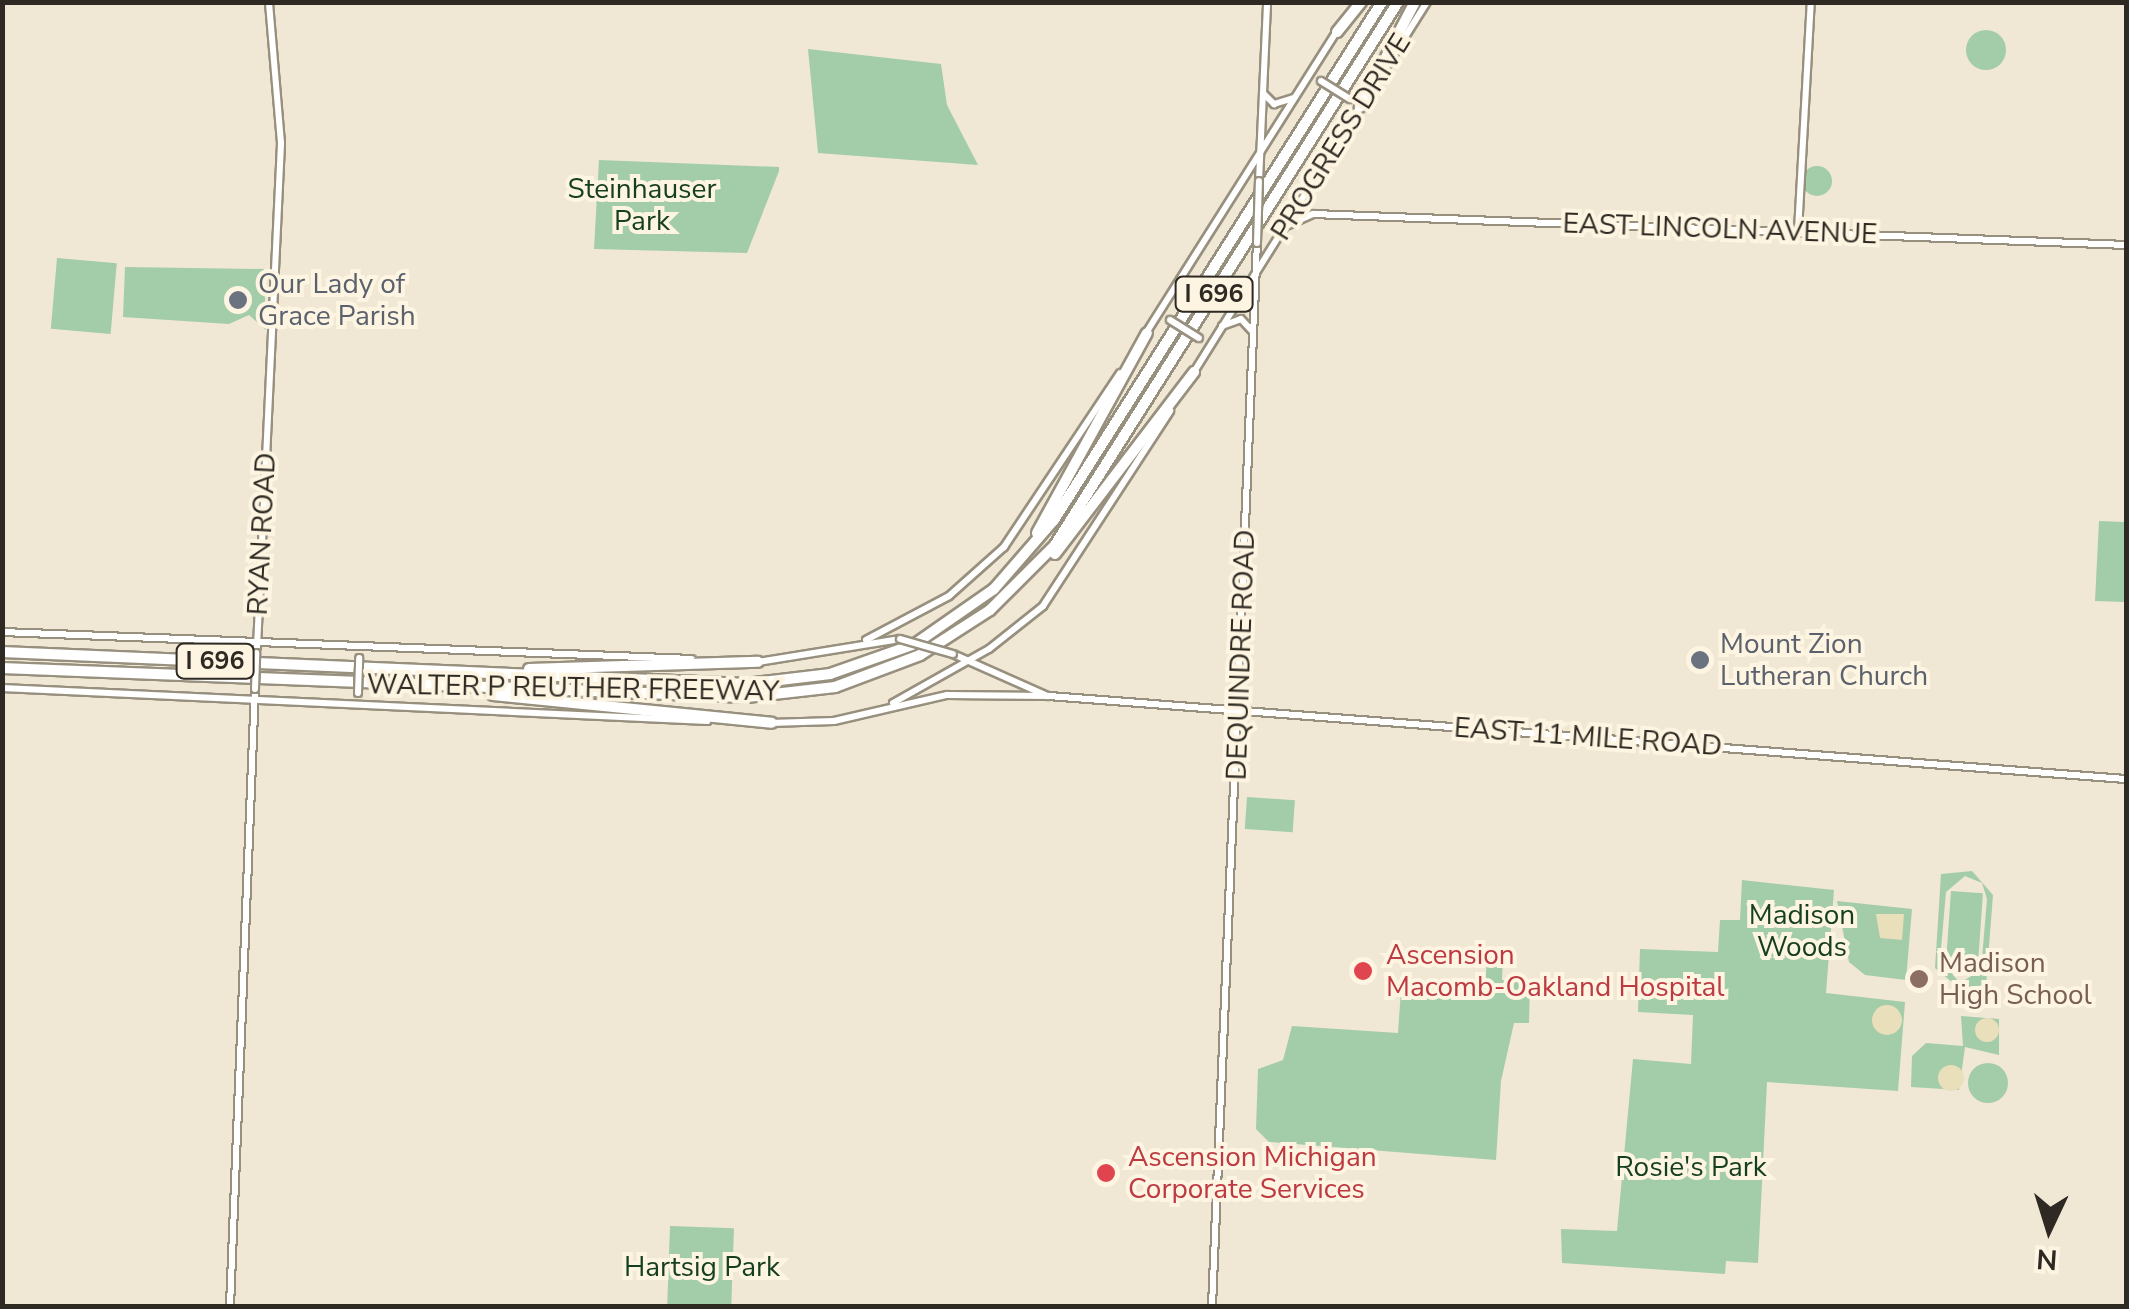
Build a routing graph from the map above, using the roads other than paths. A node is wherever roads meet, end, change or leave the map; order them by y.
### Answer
1 (269, 2) edge
2 (1267, 2) edge
3 (1358, 2) edge
4 (1382, 2) edge
5 (1398, 2) edge
6 (1415, 2) edge
7 (1427, 2) edge
8 (1810, 2) edge
9 (1337, 32) joint
10 (1310, 74) junction
11 (1263, 92) junction
12 (1297, 97) junction
13 (1355, 103) junction
14 (1352, 119) junction
15 (1260, 155) junction
16 (1303, 197) junction
17 (1313, 214) junction
18 (1284, 228) junction
19 (1798, 231) junction
20 (2126, 244) edge
21 (1256, 272) junction
22 (1159, 313) junction
23 (1221, 327) junction
24 (1146, 333) junction
25 (1253, 338) junction
26 (1209, 345) junction
27 (1194, 372) junction
28 (1024, 580) junction
29 (994, 589) junction
30 (2, 632) edge
31 (861, 644) junction
32 (350, 648) junction
33 (256, 649) junction
34 (989, 650) junction
35 (2, 652) edge
36 (953, 654) junction
37 (758, 662) junction
38 (967, 662) junction
39 (2, 668) edge
40 (428, 670) junction
41 (952, 671) junction
42 (986, 674) junction
43 (368, 684) junction
44 (2, 688) edge
45 (1049, 696) junction
46 (254, 700) junction
47 (357, 706) junction
48 (1239, 710) junction
49 (879, 711) junction
50 (772, 723) junction
51 (2126, 779) edge
52 (230, 1306) edge
53 (1212, 1306) edge

1 - 33 main road, RYAN ROAD
2 - 11 main road, DEQUINDRE ROAD
3 - 9 highway
4 - 29 highway, WALTER P REUTHER FREEWAY / I 696
5 - 28 highway, WALTER P REUTHER FREEWAY / I 696
6 - 13 highway
7 - 13 main road, PROGRESS DRIVE
8 - 19 main road
9 - 10 main road
10 - 12 main road
10 - 13 main road, bridge
11 - 12 main road
11 - 15 main road, DEQUINDRE ROAD
12 - 15 main road
13 - 14 main road
13 - 14 main road, PROGRESS DRIVE
14 - 16 main road, PROGRESS DRIVE
15 - 21 main road, DEQUINDRE ROAD, bridge
15 - 22 main road
16 - 17 main road
16 - 18 main road, PROGRESS DRIVE
17 - 18 main road, EAST LINCOLN AVENUE
17 - 19 main road, EAST LINCOLN AVENUE
18 - 21 main road, PROGRESS DRIVE
19 - 20 main road, EAST LINCOLN AVENUE
21 - 23 main road, PROGRESS DRIVE
21 - 25 main road, DEQUINDRE ROAD
22 - 24 main road
22 - 26 main road, bridge
23 - 25 main road
23 - 26 main road, PROGRESS DRIVE
24 - 29 highway
24 - 31 main road
25 - 48 main road, DEQUINDRE ROAD
26 - 27 main road, PROGRESS DRIVE
27 - 28 highway
27 - 34 main road, PROGRESS DRIVE
28 - 43 highway, WALTER P REUTHER FREEWAY / I 696
29 - 40 highway, WALTER P REUTHER FREEWAY / I 696
30 - 33 main road, EAST 11 MILE ROAD
31 - 36 main road, EAST 11 MILE ROAD, bridge
31 - 37 main road, EAST 11 MILE ROAD
32 - 33 main road, EAST 11 MILE ROAD
32 - 37 main road, EAST 11 MILE ROAD
32 - 47 main road, bridge
33 - 46 main road, RYAN ROAD, bridge
34 - 38 main road, PROGRESS DRIVE
34 - 42 main road
35 - 40 highway, WALTER P REUTHER FREEWAY / I 696
36 - 38 main road, EAST 11 MILE ROAD
36 - 41 main road
37 - 40 highway
38 - 41 main road, PROGRESS DRIVE
38 - 42 main road, EAST 11 MILE ROAD
39 - 43 highway, WALTER P REUTHER FREEWAY / I 696
41 - 49 main road, PROGRESS DRIVE
42 - 45 main road, EAST 11 MILE ROAD
43 - 50 highway
44 - 46 main road, EAST 11 MILE ROAD
45 - 48 main road, EAST 11 MILE ROAD
45 - 49 main road, EAST 11 MILE ROAD
46 - 47 main road, EAST 11 MILE ROAD
46 - 52 main road, RYAN ROAD
47 - 50 main road, EAST 11 MILE ROAD
48 - 51 main road, EAST 11 MILE ROAD
48 - 53 main road, DEQUINDRE ROAD
49 - 50 main road, EAST 11 MILE ROAD

